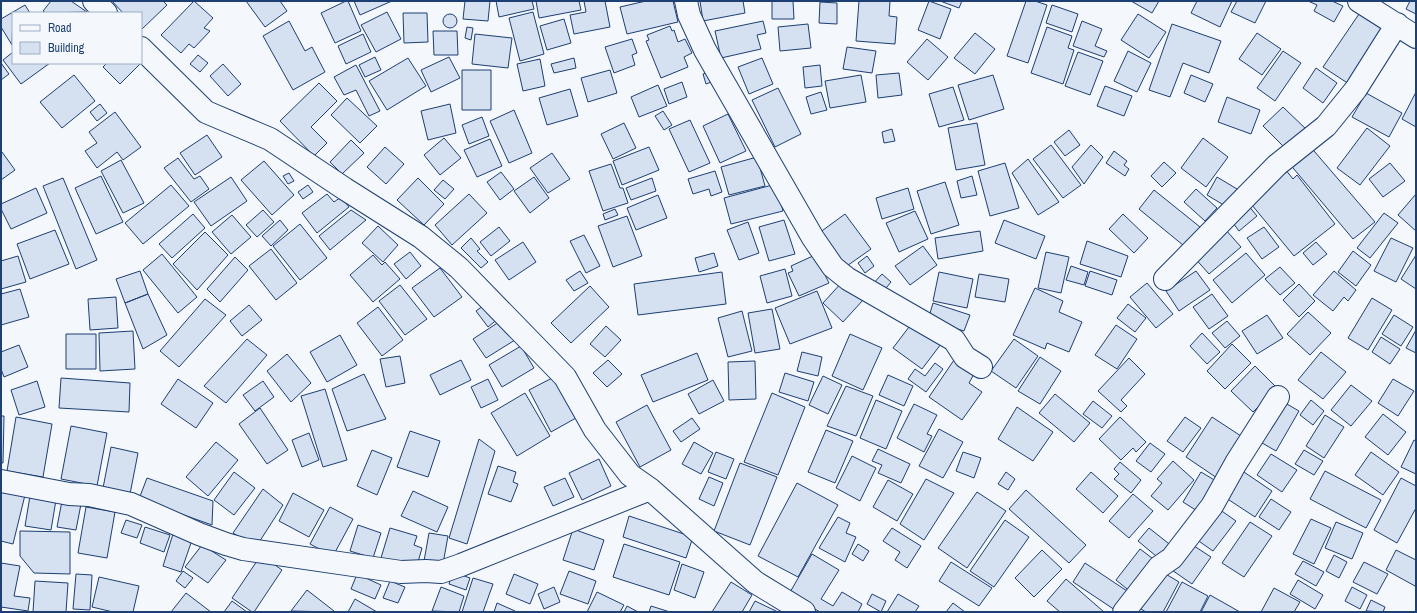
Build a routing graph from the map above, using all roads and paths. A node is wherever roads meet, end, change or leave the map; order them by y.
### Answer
1 (94, 1) edge
2 (686, 1) edge
3 (1359, 1) edge
4 (105, 12) edge
5 (1396, 24) junction
6 (1416, 37) edge
7 (142, 49) edge
8 (1165, 279) dead end
9 (981, 367) dead end
10 (1278, 397) dead end
11 (1, 481) edge
12 (650, 489) junction
13 (804, 612) edge
14 (1124, 612) edge

1 - 4 street
2 - 9 street
3 - 5 street
5 - 6 street
5 - 8 street
7 - 12 street
10 - 14 street
11 - 12 street
12 - 13 street

